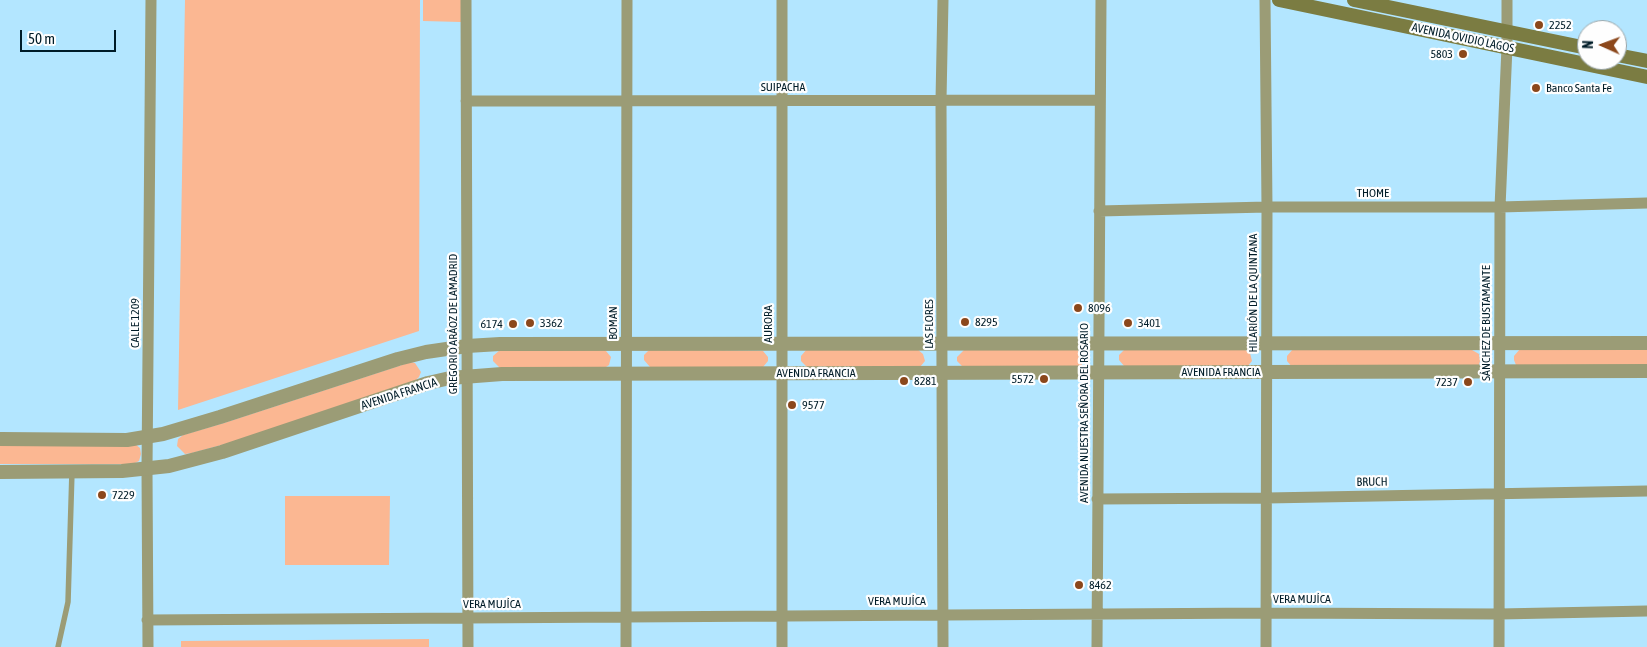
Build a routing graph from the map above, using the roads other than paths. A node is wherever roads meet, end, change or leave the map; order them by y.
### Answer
1 (151, 0) edge
2 (466, 0) edge
3 (626, 0) edge
4 (782, 0) edge
5 (943, 0) edge
6 (1101, 0) edge
7 (1265, 0) edge
8 (1279, 0) edge
9 (1354, 0) edge
10 (1507, 0) edge
11 (1300, 2) edge
12 (1507, 30) junction
13 (1577, 46) edge
14 (1507, 47) junction
15 (1627, 57) edge
16 (1647, 61) edge
17 (1647, 77) edge
18 (466, 100) junction
19 (941, 100) junction
20 (1100, 100) junction
21 (626, 101) junction
22 (781, 101) junction
23 (1647, 203) edge
24 (1500, 206) junction
25 (1267, 207) junction
26 (1099, 212) junction
27 (1098, 343) junction
28 (1267, 343) junction
29 (1499, 343) junction
30 (1647, 343) edge
31 (626, 344) junction
32 (782, 344) junction
33 (943, 344) junction
34 (467, 346) junction
35 (1500, 371) junction
36 (1647, 371) edge
37 (1098, 372) junction
38 (1267, 372) junction
39 (783, 373) junction
40 (943, 373) junction
41 (626, 374) junction
42 (467, 376) junction
43 (148, 436) junction
44 (0, 440) edge
45 (147, 469) junction
46 (72, 471) junction
47 (0, 472) edge
48 (1647, 491) edge
49 (1500, 493) junction
50 (1267, 498) junction
51 (1097, 499) junction
52 (1647, 612) edge
53 (1266, 613) junction
54 (1500, 614) junction
55 (944, 615) junction
56 (1097, 615) junction
57 (783, 616) junction
58 (626, 617) junction
59 (468, 618) junction
60 (148, 620) junction
61 (58, 647) edge
62 (148, 647) edge
63 (468, 647) edge
64 (626, 647) edge
65 (782, 647) edge
66 (943, 647) edge
67 (1096, 647) edge
68 (1266, 647) edge
69 (1499, 647) edge

1 - 43 street, CALLE 1209
2 - 18 street, GREGORIO ARÁOZ DE LAMADRID
3 - 21 street, BOMAN
4 - 22 street, AURORA
5 - 19 street, LAS FLORES
6 - 20 street, AVENIDA NUESTRA SEÑORA DEL ROSARIO
7 - 25 street, HILARIÓN DE LA QUINTANA
8 - 11 main road, AVENIDA OVIDIO LAGOS
9 - 12 main road, AVENIDA OVIDIO LAGOS
10 - 12 street, SÁNCHEZ DE BUSTAMANTE
11 - 14 main road, AVENIDA OVIDIO LAGOS
12 - 13 main road, AVENIDA OVIDIO LAGOS
12 - 14 street, SÁNCHEZ DE BUSTAMANTE
14 - 17 main road, AVENIDA OVIDIO LAGOS
14 - 24 street, SÁNCHEZ DE BUSTAMANTE
15 - 16 main road
18 - 21 street, SUIPACHA
18 - 34 street, GREGORIO ARÁOZ DE LAMADRID
19 - 20 street, SUIPACHA
19 - 22 street, SUIPACHA
19 - 33 street, LAS FLORES
20 - 26 street, AVENIDA NUESTRA SEÑORA DEL ROSARIO
21 - 22 street, SUIPACHA
21 - 31 street, BOMAN
22 - 32 street, AURORA
23 - 24 street, THOME
24 - 25 street, THOME
24 - 29 street, SÁNCHEZ DE BUSTAMANTE
25 - 26 street, THOME
25 - 28 street, HILARIÓN DE LA QUINTANA
26 - 27 street, AVENIDA NUESTRA SEÑORA DEL ROSARIO
27 - 28 street
27 - 33 street
27 - 37 street, AVENIDA NUESTRA SEÑORA DEL ROSARIO
28 - 29 street
28 - 38 street, HILARIÓN DE LA QUINTANA
29 - 30 street
29 - 35 street, SÁNCHEZ DE BUSTAMANTE
31 - 32 street
31 - 34 street
31 - 41 street, BOMAN
32 - 33 street
32 - 39 street, AURORA
33 - 40 street, LAS FLORES
34 - 42 street, GREGORIO ARÁOZ DE LAMADRID
34 - 43 street
35 - 36 street, AVENIDA FRANCIA
35 - 38 street, AVENIDA FRANCIA
35 - 49 street, SÁNCHEZ DE BUSTAMANTE
37 - 38 street, AVENIDA FRANCIA
37 - 40 street, AVENIDA FRANCIA
37 - 51 street, AVENIDA NUESTRA SEÑORA DEL ROSARIO
38 - 50 street, HILARIÓN DE LA QUINTANA
39 - 40 street, AVENIDA FRANCIA
39 - 41 street, AVENIDA FRANCIA
39 - 57 street, AURORA
40 - 55 street, LAS FLORES
41 - 42 street, AVENIDA FRANCIA
41 - 58 street, BOMAN
42 - 45 street, AVENIDA FRANCIA
42 - 59 street, GREGORIO ARÁOZ DE LAMADRID
43 - 44 street
43 - 45 street, CALLE 1209
45 - 46 street, AVENIDA FRANCIA
45 - 60 street, CALLE 1209
46 - 47 street, AVENIDA FRANCIA
46 - 61 lane
48 - 49 street, BRUCH
49 - 50 street, BRUCH
49 - 54 street, SÁNCHEZ DE BUSTAMANTE
50 - 51 street, BRUCH
50 - 53 street, HILARIÓN DE LA QUINTANA
51 - 56 street, AVENIDA NUESTRA SEÑORA DEL ROSARIO
52 - 54 street, VERA MUJÍCA
53 - 54 street, VERA MUJÍCA
53 - 56 street, VERA MUJÍCA
53 - 68 street, HILARIÓN DE LA QUINTANA
54 - 69 street, SÁNCHEZ DE BUSTAMANTE
55 - 56 street, VERA MUJÍCA
55 - 57 street, VERA MUJÍCA
55 - 66 street, LAS FLORES
56 - 67 street, AVENIDA NUESTRA SEÑORA DEL ROSARIO
57 - 58 street, VERA MUJÍCA
57 - 65 street, AURORA
58 - 59 street, VERA MUJÍCA
58 - 64 street, BOMAN
59 - 60 street, VERA MUJÍCA
59 - 63 street, GREGORIO ARÁOZ DE LAMADRID
60 - 62 street, CALLE 1209

